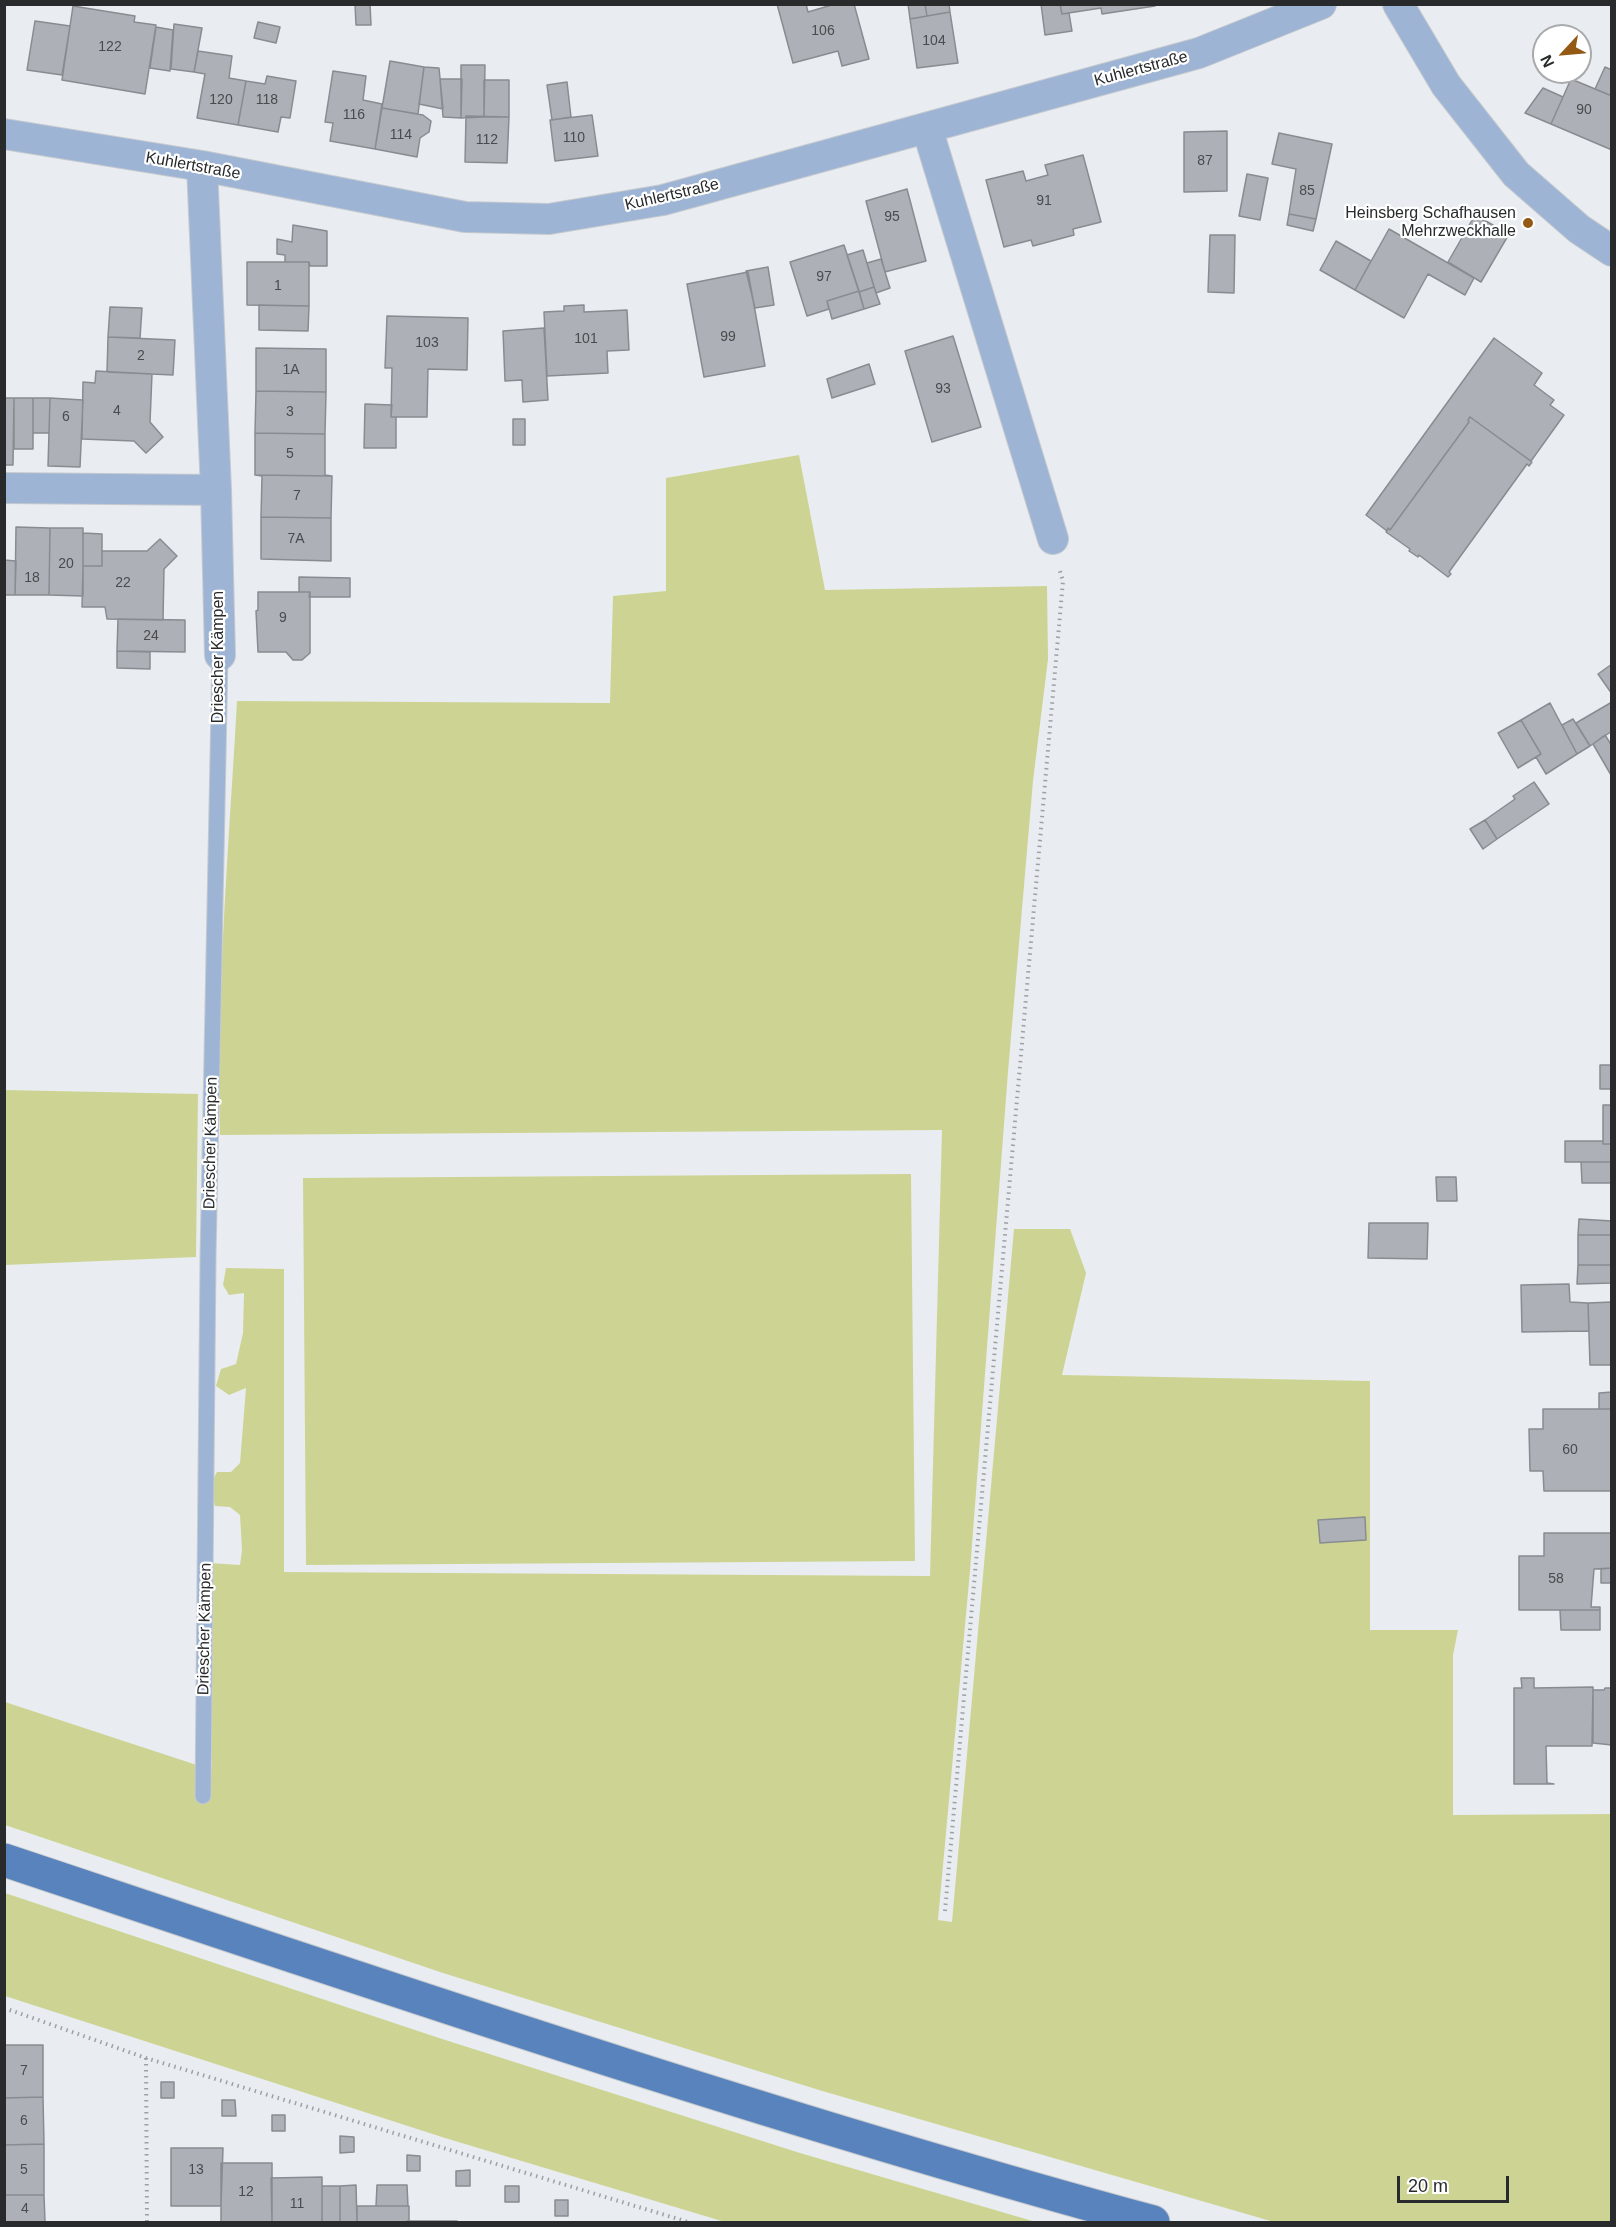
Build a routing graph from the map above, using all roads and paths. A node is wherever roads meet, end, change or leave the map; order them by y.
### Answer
1 (1321, 4) edge
2 (1398, 4) edge
3 (927, 128) junction
4 (4, 134) edge
5 (202, 166) junction
6 (1611, 251) edge
7 (4, 488) edge
8 (216, 490) junction
9 (1053, 539) joint
10 (220, 655) joint
11 (203, 1796) dead end
12 (4, 1860) edge
13 (945, 1911) dead end
14 (4, 2008) edge
15 (146, 2058) junction
16 (147, 2223) edge
17 (688, 2223) edge
18 (1153, 2223) edge

1 - 3 street, Kuhlertstraße
2 - 6 street
3 - 5 street, Kuhlertstraße
3 - 9 street
4 - 5 street, Kuhlertstraße
5 - 8 street, Driescher Kämpen
7 - 8 street
8 - 10 street, Driescher Kämpen
9 - 13 path
10 - 11 lane, Driescher Kämpen
12 - 18 main road
14 - 15 path
15 - 16 path
15 - 17 path

